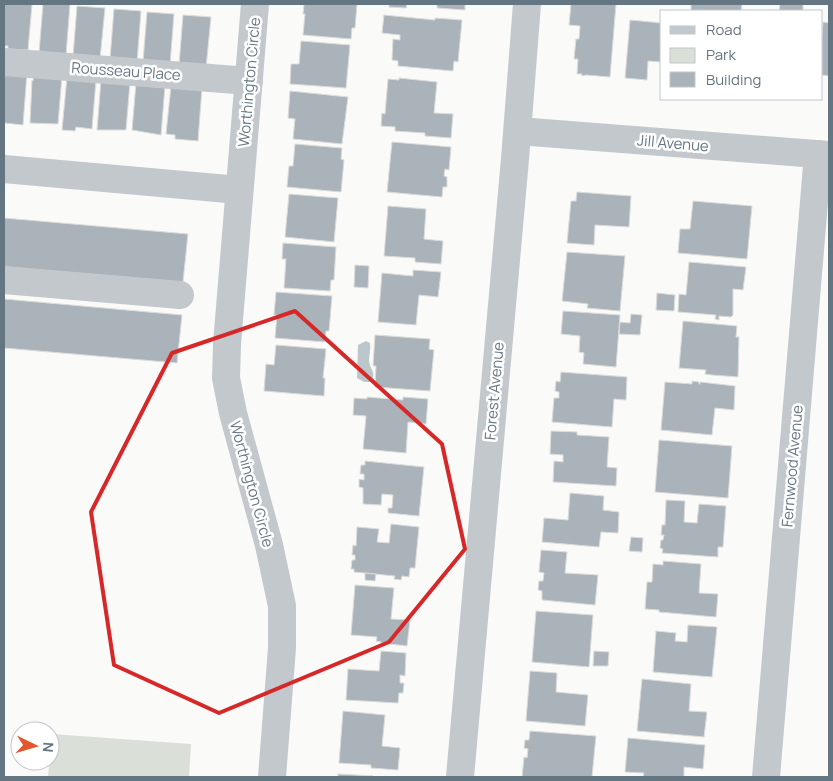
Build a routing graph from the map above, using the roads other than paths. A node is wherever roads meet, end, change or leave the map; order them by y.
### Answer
1 (255, 4) edge
2 (527, 4) edge
3 (4, 62) edge
4 (249, 81) junction
5 (518, 131) junction
6 (824, 154) edge
7 (4, 170) edge
8 (240, 190) junction
9 (4, 280) edge
10 (180, 295) dead end
11 (272, 777) edge
12 (460, 777) edge
13 (766, 777) edge

1 - 4 street, Worthington Circle
2 - 5 street, Forest Avenue
3 - 4 street, Rousseau Place
4 - 8 street, Worthington Circle
5 - 6 street, Jill Avenue
5 - 12 street, Forest Avenue
6 - 13 street, Fernwood Avenue
7 - 8 street
8 - 11 street, Worthington Circle
9 - 10 street

